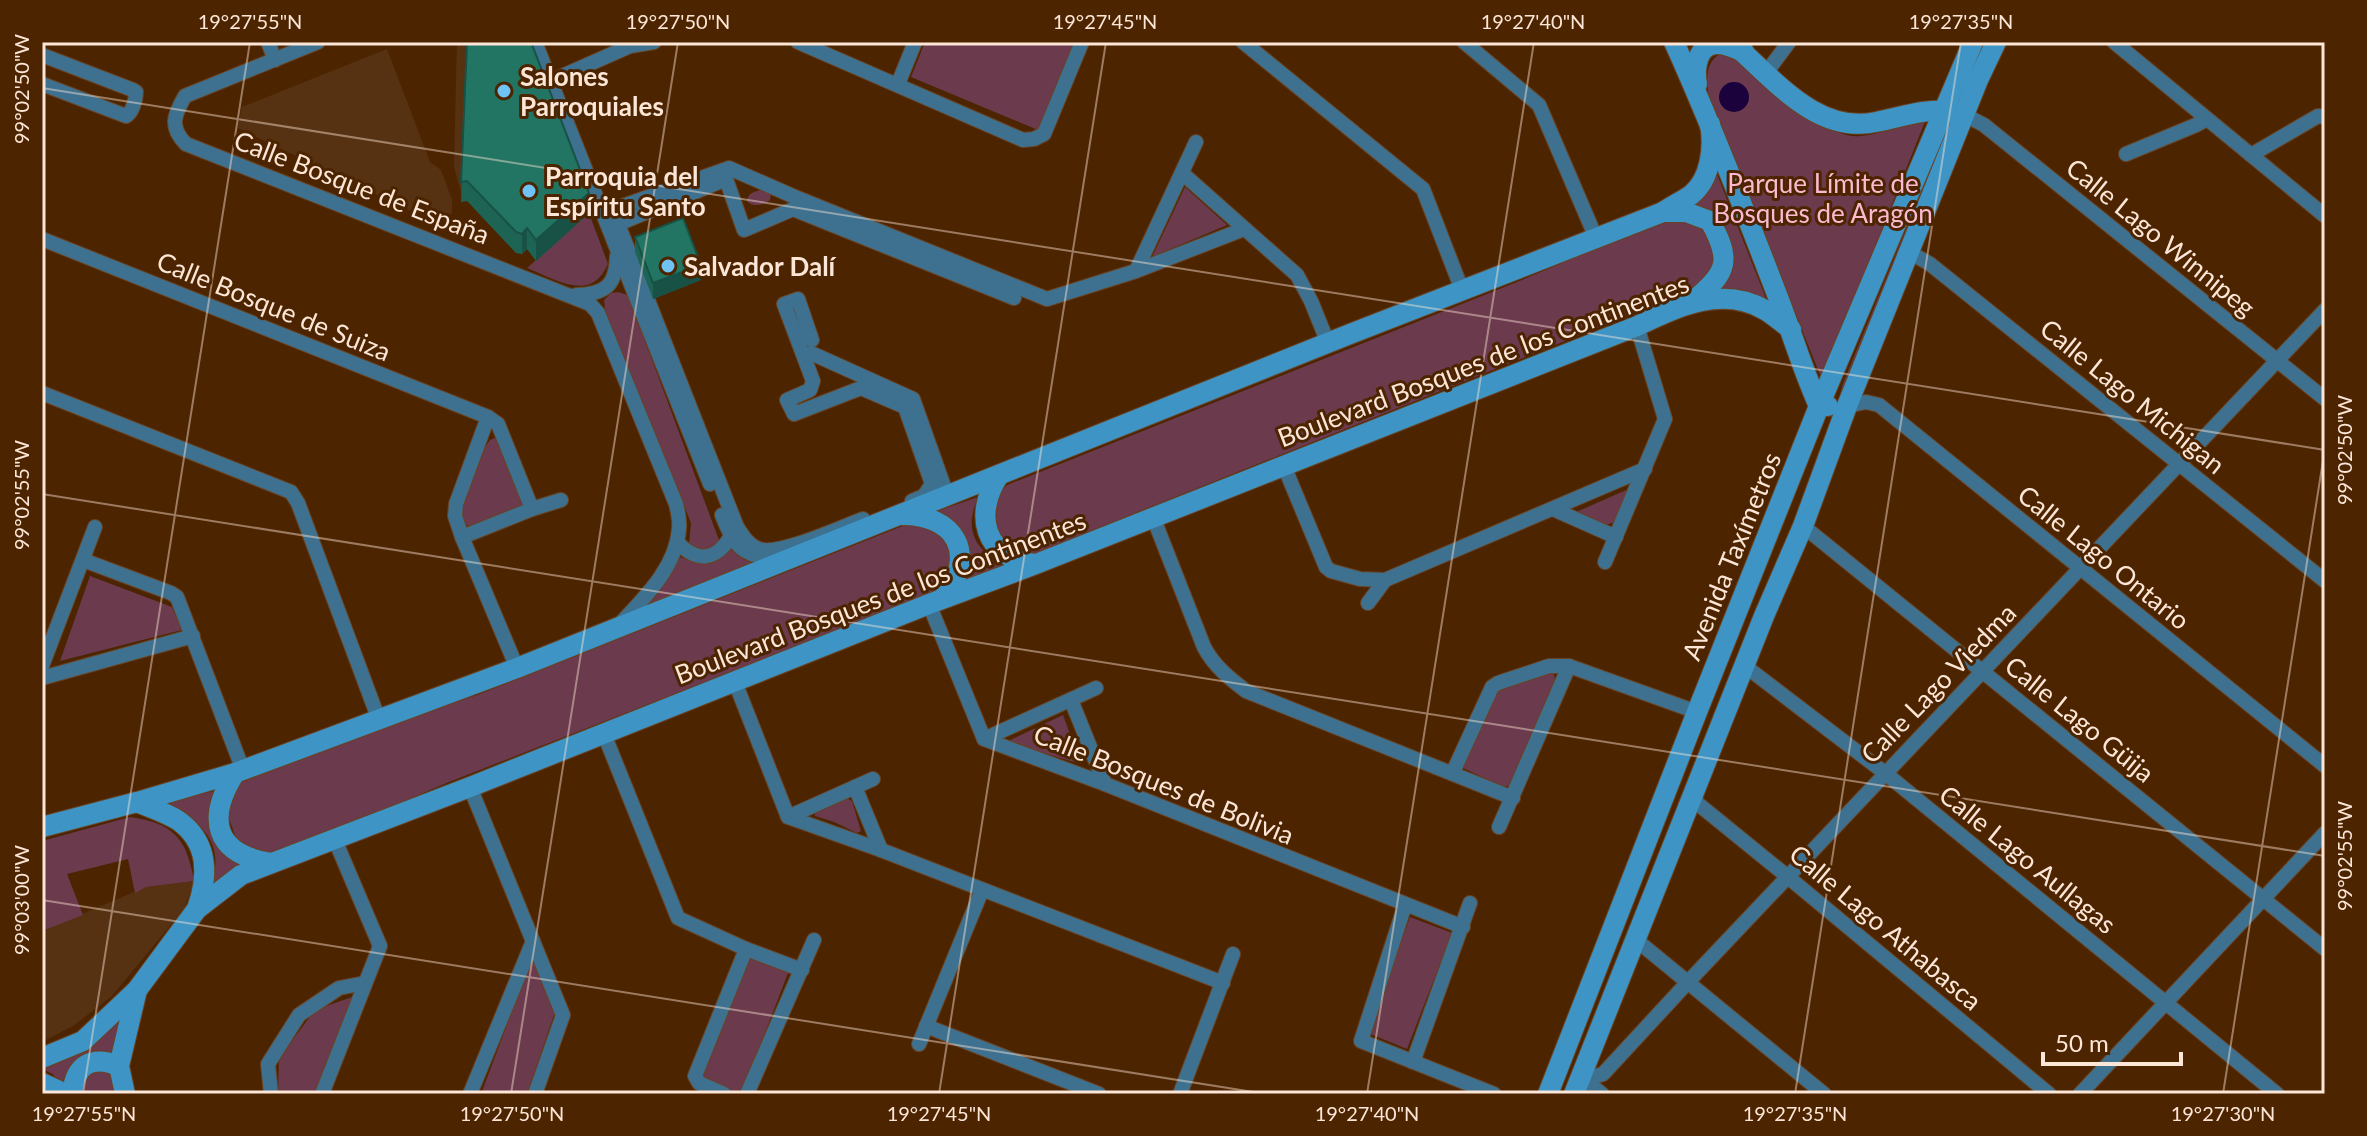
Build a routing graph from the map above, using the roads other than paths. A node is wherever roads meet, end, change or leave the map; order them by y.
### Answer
1 (268, 42) edge
2 (318, 42) edge
3 (535, 42) edge
4 (654, 42) edge
5 (798, 42) edge
6 (915, 42) edge
7 (1082, 42) edge
8 (1243, 42) edge
9 (1464, 42) edge
10 (1674, 42) edge
11 (1789, 42) edge
12 (1973, 42) edge
13 (1996, 42) edge
14 (2114, 42) edge
15 (632, 44) edge
16 (1738, 47) edge
17 (42, 55) edge
18 (275, 60) junction
19 (1766, 73) junction
20 (551, 81) junction
21 (42, 84) edge
22 (898, 84) junction
23 (1699, 96) junction
24 (1943, 110) junction
25 (1965, 115) junction
26 (2324, 116) edge
27 (2207, 119) junction
28 (1710, 124) junction
29 (1196, 142) dead end
30 (2126, 154) dead end
31 (2251, 155) junction
32 (729, 168) junction
33 (1182, 173) junction
34 (795, 197) junction
35 (1663, 212) junction
36 (603, 213) junction
37 (2325, 216) edge
38 (1244, 229) junction
39 (1596, 238) junction
40 (42, 239) edge
41 (617, 250) junction
42 (1909, 252) junction
43 (1136, 271) junction
44 (1462, 290) junction
45 (571, 295) junction
46 (1014, 298) dead end
47 (1694, 300) junction
48 (794, 309) dead end
49 (2325, 310) edge
50 (1637, 326) junction
51 (1791, 329) junction
52 (1328, 343) junction
53 (812, 346) junction
54 (2277, 362) junction
55 (867, 377) junction
56 (42, 393) edge
57 (825, 395) junction
58 (2325, 399) edge
59 (798, 405) dead end
60 (1819, 406) junction
61 (1847, 406) junction
62 (488, 417) junction
63 (2178, 462) junction
64 (1284, 466) junction
65 (1645, 469) junction
66 (999, 475) junction
67 (947, 495) junction
68 (561, 500) dead end
69 (532, 509) junction
70 (1553, 509) junction
71 (894, 516) junction
72 (1153, 517) junction
73 (1803, 526) junction
74 (95, 527) dead end
75 (731, 536) junction
76 (462, 537) junction
77 (1616, 537) junction
78 (677, 542) junction
79 (787, 559) junction
80 (83, 560) junction
81 (1605, 562) dead end
82 (1036, 564) junction
83 (2081, 568) junction
84 (1385, 580) junction
85 (2325, 581) edge
86 (936, 601) junction
87 (1368, 603) dead end
88 (619, 625) junction
89 (193, 636) junction
90 (42, 666) edge
91 (1569, 666) junction
92 (1745, 666) junction
93 (517, 668) junction
94 (1984, 671) junction
95 (42, 678) edge
96 (735, 682) junction
97 (1096, 688) dead end
98 (1071, 700) junction
99 (1697, 712) junction
100 (379, 720) junction
101 (604, 734) junction
102 (984, 739) junction
103 (2325, 766) edge
104 (239, 772) junction
105 (1453, 772) junction
106 (1885, 773) junction
107 (873, 779) dead end
108 (1105, 784) junction
109 (470, 787) junction
110 (855, 787) junction
111 (1513, 798) junction
112 (1692, 799) junction
113 (137, 802) junction
114 (788, 817) junction
115 (42, 827) edge
116 (1499, 827) dead end
117 (2325, 833) edge
118 (335, 840) junction
119 (881, 850) junction
120 (271, 863) junction
121 (1634, 873) junction
122 (1788, 877) junction
123 (1659, 884) junction
124 (982, 890) junction
125 (2262, 899) junction
126 (1470, 903) dead end
127 (1405, 905) junction
128 (197, 909) junction
129 (1463, 927) junction
130 (1635, 939) junction
131 (814, 940) dead end
132 (533, 941) junction
133 (746, 949) junction
134 (2325, 949) edge
135 (1233, 954) dead end
136 (802, 970) junction
137 (1688, 982) junction
138 (365, 983) junction
139 (1223, 983) junction
140 (137, 990) junction
141 (2166, 1004) junction
142 (926, 1026) junction
143 (919, 1044) dead end
144 (42, 1058) edge
145 (1413, 1062) junction
146 (119, 1066) junction
147 (42, 1083) edge
148 (1577, 1085) edge
149 (66, 1094) edge
150 (72, 1094) edge
151 (125, 1094) edge
152 (271, 1094) edge
153 (322, 1094) edge
154 (470, 1094) edge
155 (535, 1094) edge
156 (724, 1094) edge
157 (747, 1094) edge
158 (1099, 1094) edge
159 (1180, 1094) edge
160 (1494, 1094) edge
161 (1548, 1094) edge
162 (1602, 1094) edge
163 (1824, 1094) edge
164 (2049, 1094) edge
165 (2080, 1094) edge
166 (2277, 1094) edge

1 - 18 street
2 - 18 street
3 - 20 street
4 - 15 street
5 - 22 street
6 - 22 street
7 - 22 street
8 - 44 street
9 - 39 street
10 - 23 street
11 - 19 street
12 - 24 street, Avenida Taxímetros
13 - 25 street, Avenida Taxímetros
14 - 27 street
15 - 20 street
16 - 19 street
16 - 23 street
17 - 21 street
18 - 45 street, Calle Bosque de España
19 - 24 street
20 - 36 street
23 - 28 street
24 - 25 street
24 - 60 street, Avenida Taxímetros
25 - 42 street, Avenida Taxímetros
25 - 54 street, Calle Lago Winnipeg
26 - 31 street
27 - 30 street
27 - 31 street
28 - 35 street
28 - 51 street
29 - 33 street
31 - 37 street
32 - 34 street
32 - 34 street
32 - 36 street
33 - 38 street
33 - 43 street
34 - 43 street
35 - 39 street
35 - 47 street
36 - 41 street
38 - 43 street
38 - 52 street
39 - 44 street
40 - 62 street, Calle Bosque de Suiza
41 - 45 street
41 - 75 street
42 - 61 street, Avenida Taxímetros
42 - 63 street, Calle Lago Michigan
44 - 52 street
45 - 78 street, Calle Bosque de España
46 - 53 street
47 - 50 street, Boulevard Bosques de los Continentes
47 - 51 street, Boulevard Bosques de los Continentes
48 - 53 street
49 - 54 street, Calle Lago Viedma
50 - 64 street, Boulevard Bosques de los Continentes
50 - 65 street
51 - 60 street
52 - 66 street
53 - 55 street
53 - 57 street
54 - 58 street, Calle Lago Winnipeg
54 - 63 street, Calle Lago Viedma
55 - 57 street
55 - 67 street
56 - 100 street
57 - 59 street
60 - 61 street
60 - 99 street, Avenida Taxímetros
61 - 73 street, Avenida Taxímetros
61 - 83 street, Calle Lago Ontario
62 - 69 street
62 - 76 street
63 - 83 street, Calle Lago Viedma
63 - 85 street, Calle Lago Michigan
64 - 72 street, Boulevard Bosques de los Continentes
64 - 84 street
65 - 70 street
65 - 77 street
66 - 67 street
66 - 82 street
67 - 71 street
68 - 69 street
69 - 76 street
70 - 77 street
70 - 84 street
71 - 79 street
71 - 86 street
72 - 82 street, Boulevard Bosques de los Continentes
72 - 105 street
73 - 92 street, Avenida Taxímetros
73 - 94 street, Calle Lago Güija
74 - 80 street
75 - 78 street
75 - 79 street
76 - 93 street
77 - 81 street
78 - 88 street, Calle Bosque de España
79 - 88 street
80 - 89 street
80 - 90 street
82 - 86 street, Boulevard Bosques de los Continentes
83 - 94 street, Calle Lago Viedma
83 - 103 street, Calle Lago Ontario
84 - 87 street
86 - 96 street, Boulevard Bosques de los Continentes
86 - 102 street
88 - 93 street
89 - 95 street
89 - 104 street
91 - 99 street
91 - 105 street
91 - 111 street
92 - 106 street, Calle Lago Aullagas
92 - 112 street, Avenida Taxímetros
93 - 100 street
94 - 106 street, Calle Lago Viedma
94 - 125 street, Calle Lago Güija
96 - 101 street, Boulevard Bosques de los Continentes
96 - 114 street
97 - 98 street
98 - 102 street
98 - 108 street
99 - 121 street, Avenida Taxímetros
100 - 104 street
101 - 109 street, Boulevard Bosques de los Continentes
101 - 133 street
102 - 108 street, Calle Bosques de Bolivia
104 - 113 street
104 - 120 street
105 - 111 street
106 - 122 street, Calle Lago Viedma
106 - 141 street, Calle Lago Aullagas
107 - 110 street
108 - 127 street, Calle Bosques de Bolivia
109 - 118 street, Boulevard Bosques de los Continentes
109 - 132 street
110 - 114 street
110 - 119 street
111 - 116 street
112 - 122 street, Calle Lago Athabasca
112 - 123 street, Avenida Taxímetros
113 - 115 street
113 - 128 street
114 - 119 street
117 - 125 street
118 - 120 street, Boulevard Bosques de los Continentes
118 - 138 street
119 - 124 street
120 - 128 street, Boulevard Bosques de los Continentes
121 - 123 street
121 - 161 street, Avenida Taxímetros
122 - 137 street, Calle Lago Viedma
122 - 164 street, Calle Lago Athabasca
123 - 130 street, Avenida Taxímetros
124 - 139 street
124 - 142 street
125 - 134 street, Calle Lago Güija
125 - 141 street
126 - 129 street
127 - 129 street, Calle Bosques de Bolivia
127 - 145 street
128 - 140 street, Boulevard Bosques de los Continentes
129 - 145 street
130 - 137 street
130 - 148 street, Avenida Taxímetros
131 - 136 street
132 - 154 street
132 - 155 street
133 - 136 street
133 - 156 street
135 - 139 street
136 - 157 street
137 - 148 street, Calle Lago Viedma
137 - 163 street
138 - 152 street
138 - 153 street
139 - 159 street
140 - 144 street, Boulevard Bosques de los Continentes
140 - 146 street
141 - 165 street
141 - 166 street, Calle Lago Aullagas
142 - 143 street
142 - 158 street
145 - 160 street
146 - 150 street
146 - 151 street
147 - 149 street
148 - 162 street

